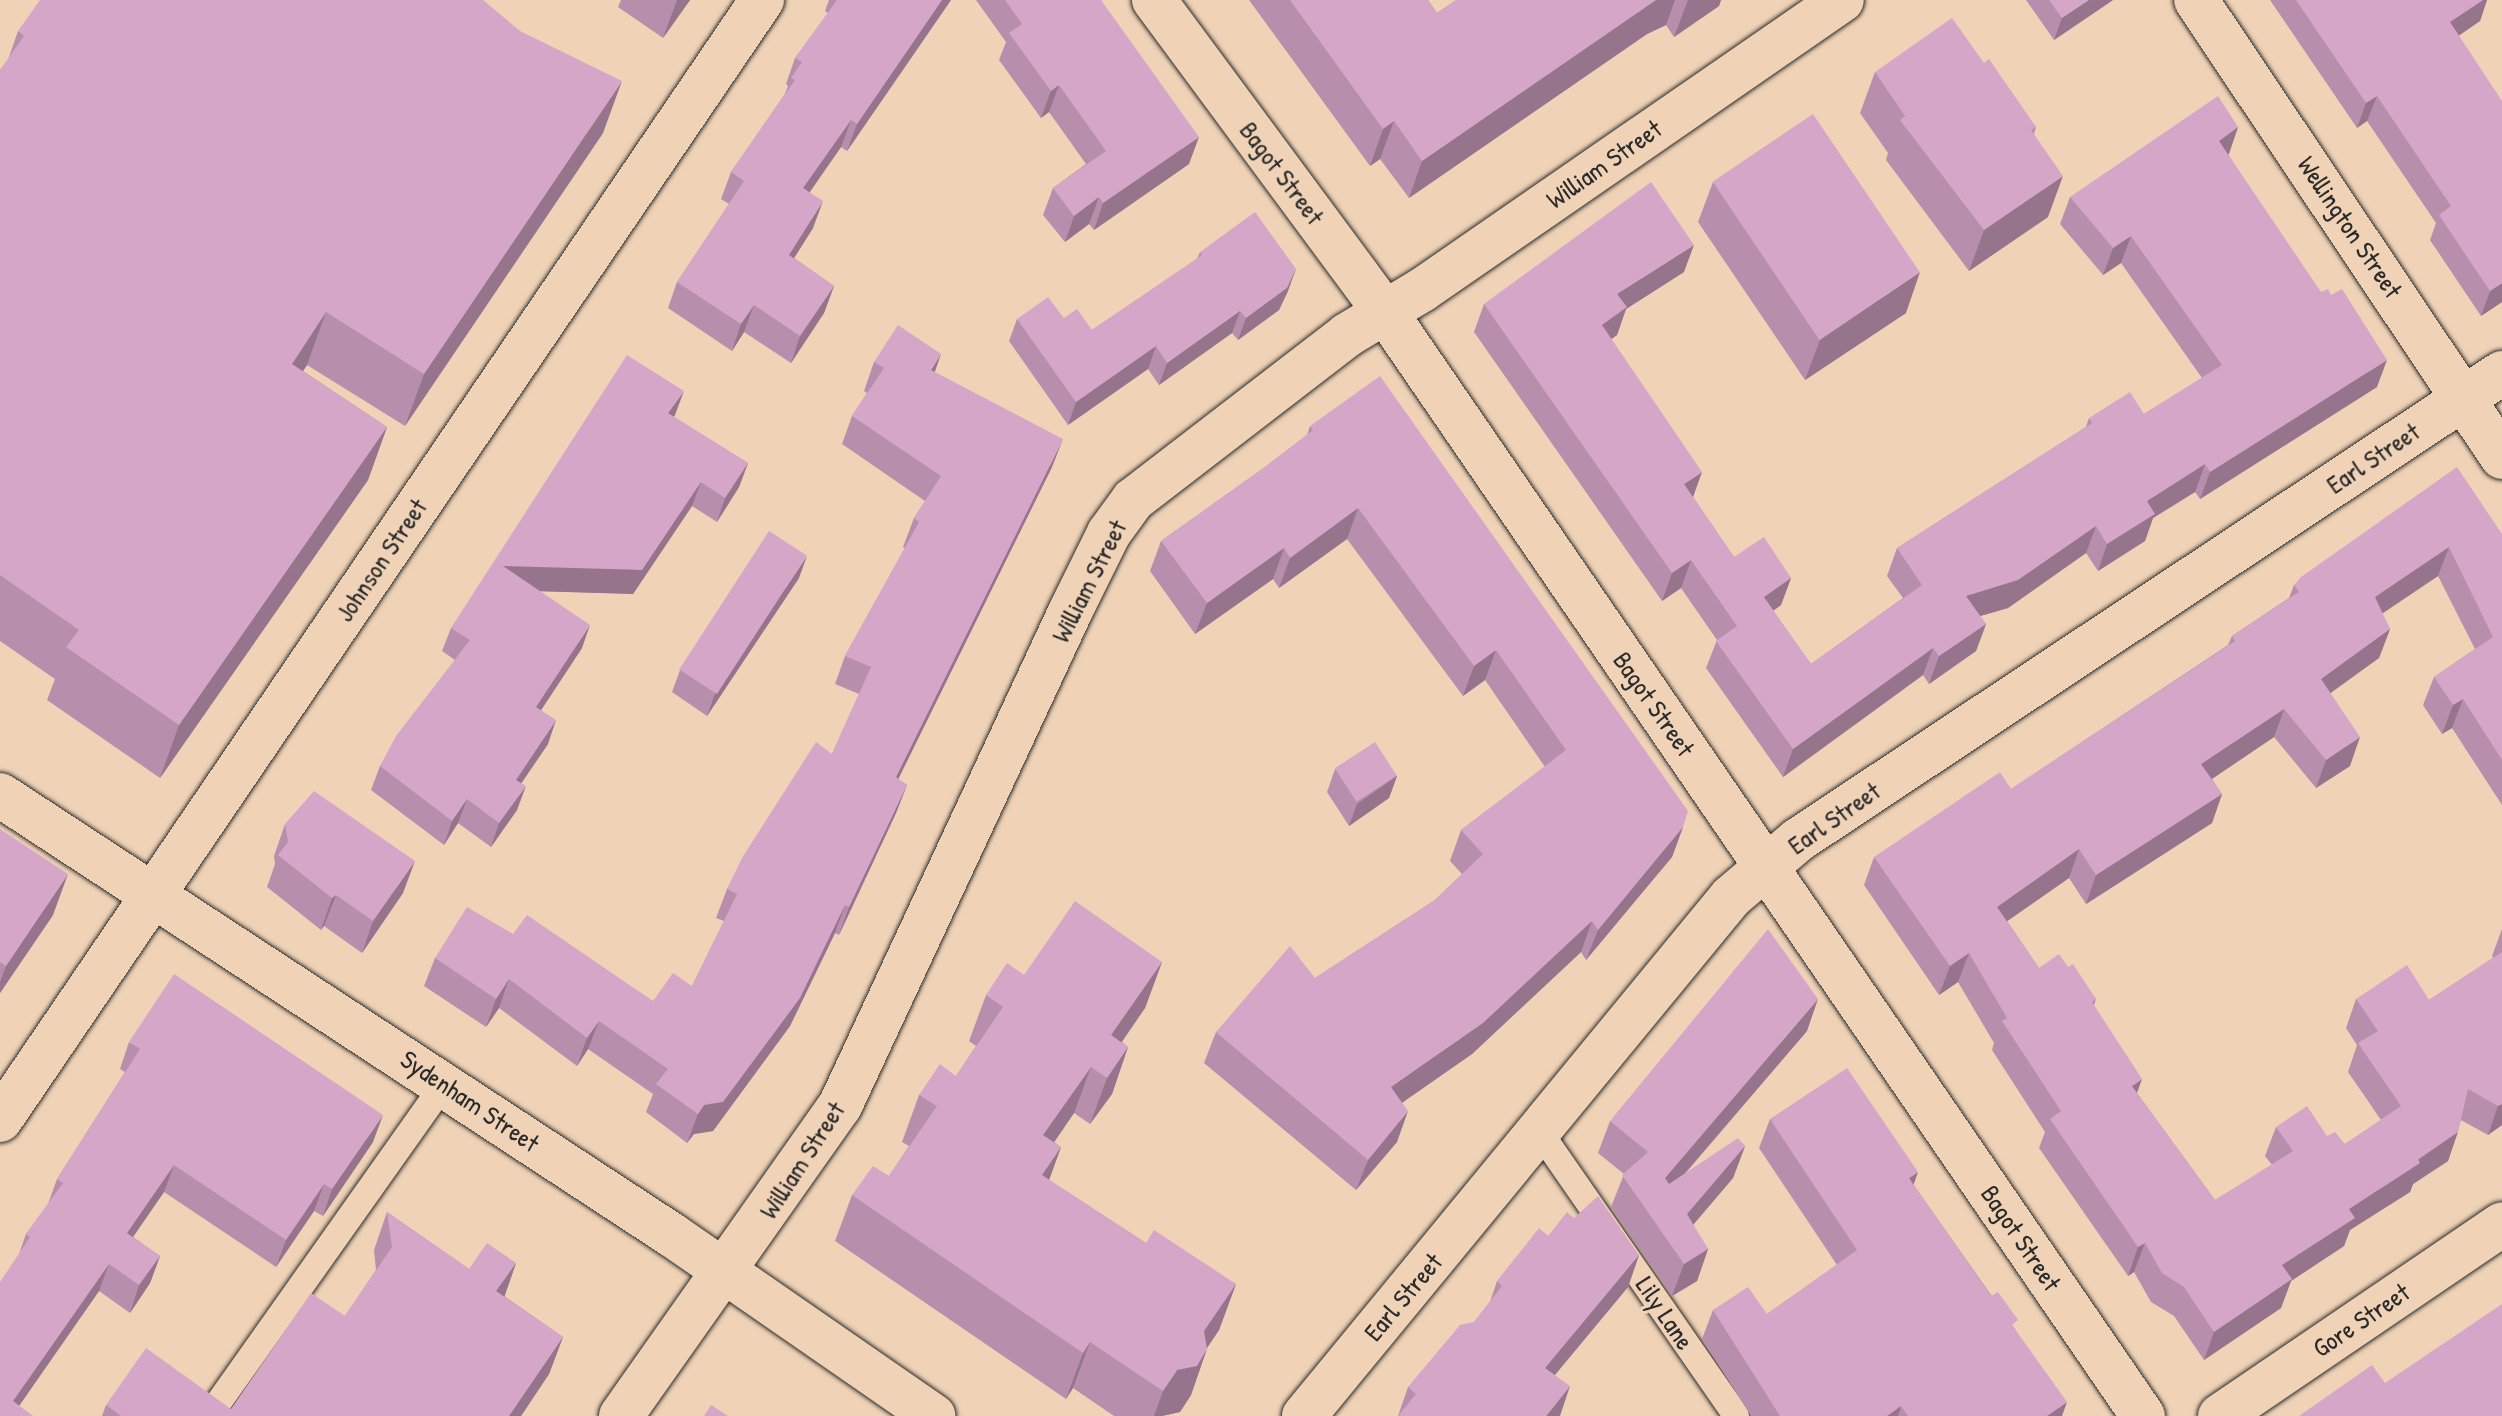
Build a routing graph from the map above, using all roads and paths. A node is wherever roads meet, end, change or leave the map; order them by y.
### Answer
1 (762, 0) edge
2 (1154, 0) edge
3 (1842, 0) edge
4 (2196, 0) edge
5 (1386, 313) junction
6 (2502, 373) edge
7 (2464, 398) junction
8 (2502, 457) edge
9 (0, 795) edge
10 (1766, 868) junction
11 (155, 893) junction
12 (444, 1084) junction
13 (0, 1120) edge
14 (1539, 1131) junction
15 (2502, 1224) edge
16 (724, 1271) junction
17 (209, 1416) edge
18 (621, 1416) edge
19 (933, 1416) edge
20 (1304, 1416) edge
21 (1736, 1416) edge
22 (2143, 1416) edge
23 (2220, 1416) edge

1 - 11 street, Johnson Street
2 - 5 street, Bagot Street
3 - 5 street, William Street
4 - 7 street, Wellington Street
5 - 10 street, Bagot Street
5 - 16 street, William Street
6 - 7 street, Earl Street
7 - 8 street, Wellington Street
7 - 10 street, Earl Street
9 - 11 street, Sydenham Street
10 - 14 street, Earl Street
10 - 22 street, Bagot Street
11 - 12 street, Sydenham Street
11 - 13 street, Johnson Street
12 - 16 street, Sydenham Street
12 - 17 lane
14 - 20 street, Earl Street
14 - 21 lane, Lily Lane
15 - 23 street, Gore Street
16 - 18 street, William Street
16 - 19 street, Sydenham Street

